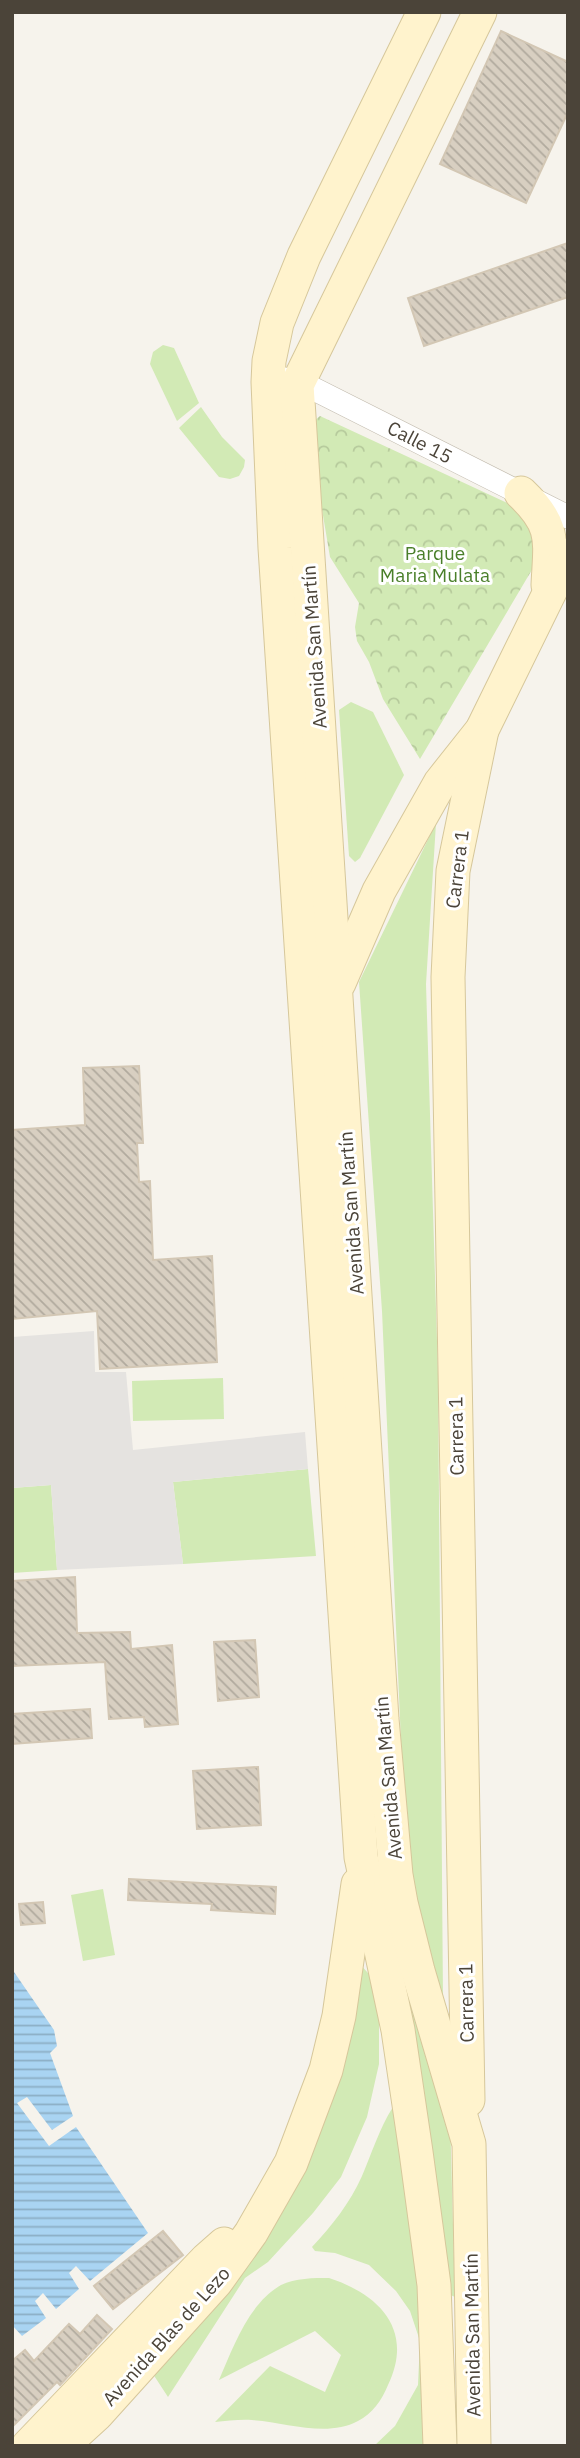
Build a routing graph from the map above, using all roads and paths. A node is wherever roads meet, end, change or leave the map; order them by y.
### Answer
1 (424, 12) edge
2 (480, 12) edge
3 (283, 383) junction
4 (521, 493) junction
5 (568, 517) edge
6 (568, 555) edge
7 (548, 594) junction
8 (482, 730) junction
9 (337, 987) junction
10 (306, 1023) junction
11 (361, 1857) junction
12 (469, 2144) junction
13 (266, 2208) junction
14 (28, 2446) edge
15 (62, 2446) edge
16 (440, 2446) edge
17 (474, 2446) edge

1 - 3 main road, Avenida San Martín
2 - 3 main road, Avenida San Martín
3 - 4 street, Calle 15
3 - 9 main road, Avenida San Martín
3 - 10 main road, Avenida San Martín
4 - 5 street, Calle 15
4 - 7 main road
6 - 7 main road, Carrera 1
7 - 8 main road, Carrera 1
8 - 9 main road, Carrera 1
8 - 12 main road, Carrera 1
9 - 10 main road, Carrera 1
9 - 12 main road, Avenida San Martín
10 - 11 main road, Avenida San Martín
11 - 13 main road, Avenida Blas de Lezo
11 - 16 main road, Avenida San Martín
12 - 17 main road, Avenida San Martín
13 - 14 main road
13 - 15 main road, Avenida Blas de Lezo

